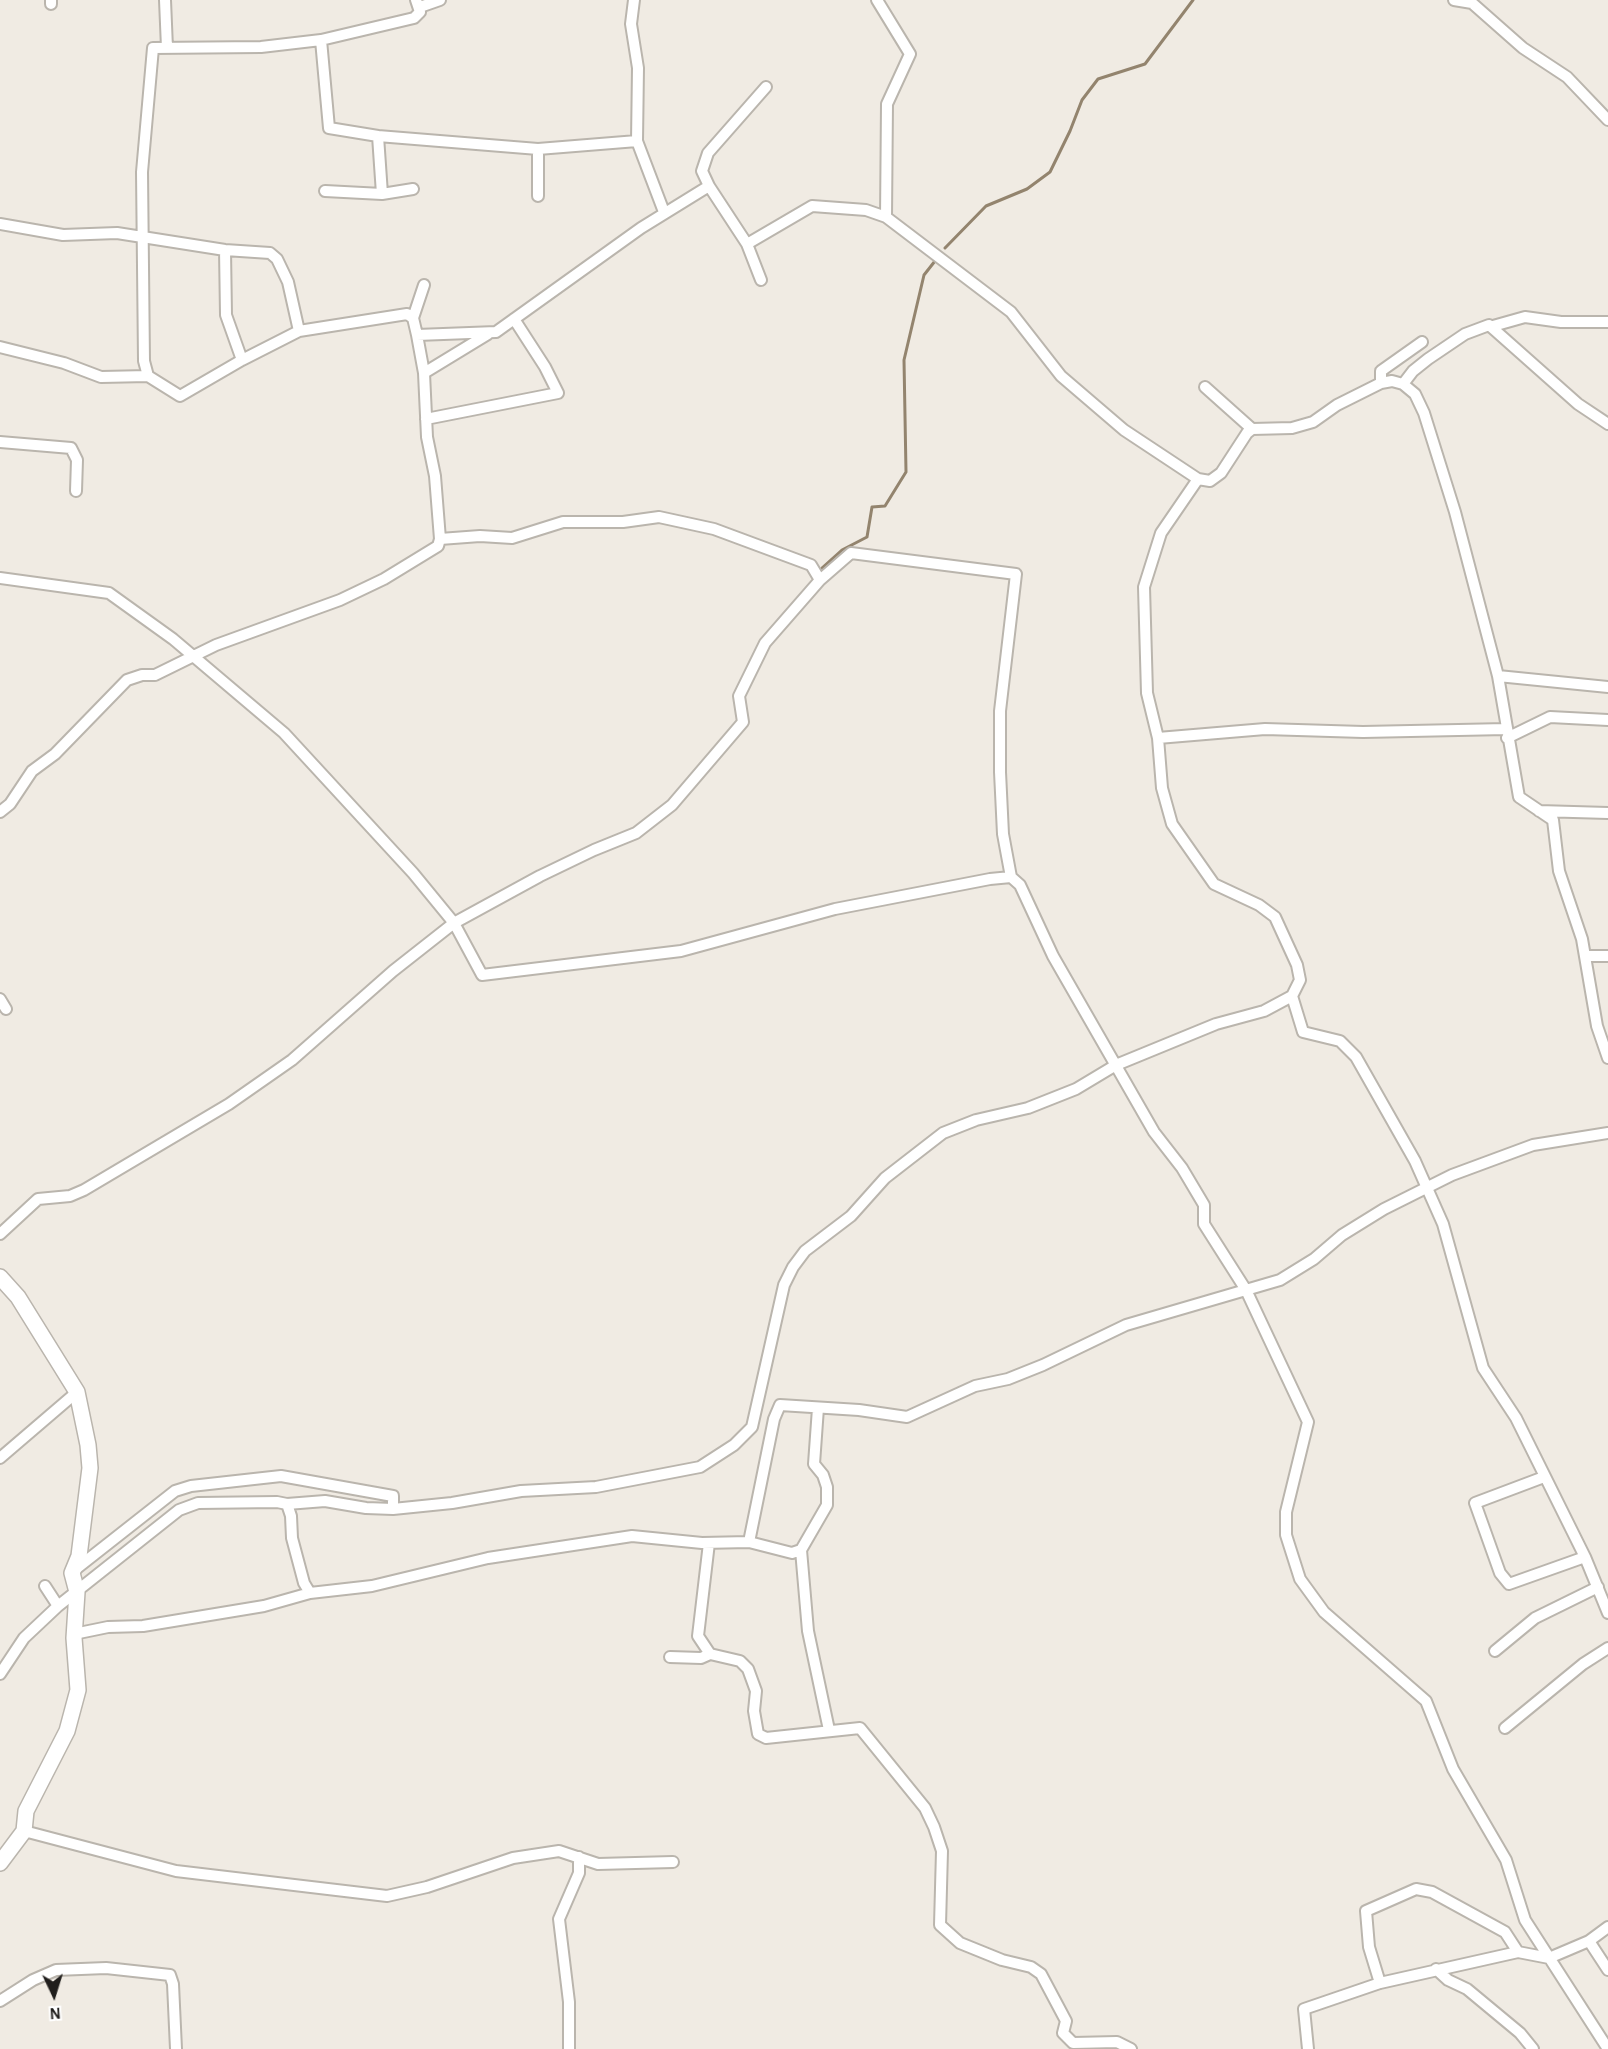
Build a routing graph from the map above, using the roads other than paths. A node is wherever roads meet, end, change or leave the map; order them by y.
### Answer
1 (165, 0) edge
2 (440, 0) edge
3 (634, 0) edge
4 (877, 0) edge
5 (1454, 0) edge
6 (418, 3) edge
7 (321, 40) junction
8 (167, 48) junction
9 (766, 87) dead end
10 (1608, 120) edge
11 (378, 136) junction
12 (637, 141) junction
13 (538, 148) junction
14 (709, 186) junction
15 (413, 189) dead end
16 (325, 191) dead end
17 (382, 194) junction
18 (538, 196) dead end
19 (664, 212) junction
20 (886, 217) junction
21 (0, 224) edge
22 (145, 235) junction
23 (747, 244) junction
24 (225, 250) junction
25 (761, 280) dead end
26 (424, 285) dead end
27 (413, 318) junction
28 (513, 319) junction
29 (1608, 322) edge
30 (1493, 326) junction
31 (299, 331) junction
32 (488, 334) junction
33 (417, 335) junction
34 (1422, 342) dead end
35 (0, 347) edge
36 (242, 360) junction
37 (424, 373) junction
38 (148, 376) junction
39 (1381, 383) junction
40 (1403, 384) junction
41 (1205, 387) dead end
42 (426, 418) junction
43 (1608, 424) edge
44 (1252, 429) junction
45 (0, 442) edge
46 (1198, 479) junction
47 (76, 492) dead end
48 (440, 539) junction
49 (0, 578) edge
50 (820, 580) junction
51 (193, 657) junction
52 (1498, 676) junction
53 (1608, 687) edge
54 (1608, 720) edge
55 (1507, 734) junction
56 (1158, 738) junction
57 (1539, 811) junction
58 (0, 812) edge
59 (1608, 813) edge
60 (1011, 877) junction
61 (454, 922) junction
62 (1585, 956) junction
63 (1608, 956) edge
64 (1292, 996) junction
65 (1608, 1058) edge
66 (1116, 1065) junction
67 (1608, 1133) edge
68 (1428, 1186) junction
69 (0, 1234) edge
70 (0, 1277) edge
71 (1246, 1290) junction
72 (76, 1392) junction
73 (758, 1404) junction
74 (780, 1405) junction
75 (818, 1408) junction
76 (0, 1458) edge
77 (1544, 1477) junction
78 (287, 1504) junction
79 (393, 1509) junction
80 (749, 1542) junction
81 (709, 1543) junction
82 (801, 1550) junction
83 (1585, 1557) junction
84 (72, 1573) junction
85 (45, 1586) dead end
86 (1598, 1587) junction
87 (76, 1590) junction
88 (310, 1593) junction
89 (58, 1606) junction
90 (1608, 1613) edge
91 (74, 1634) junction
92 (1608, 1648) edge
93 (1496, 1651) dead end
94 (710, 1654) junction
95 (670, 1657) dead end
96 (0, 1674) edge
97 (1505, 1728) dead end
98 (829, 1730) junction
99 (24, 1831) junction
100 (579, 1857) junction
101 (673, 1862) dead end
102 (0, 1863) edge
103 (1608, 1927) edge
104 (1589, 1941) junction
105 (1518, 1952) junction
106 (1549, 1958) junction
107 (1436, 1969) junction
108 (1608, 1970) edge
109 (1380, 1983) junction
110 (0, 2001) edge
111 (176, 2049) edge
112 (569, 2049) edge
113 (1131, 2049) edge
114 (1308, 2049) edge
115 (1533, 2049) edge
116 (1608, 2049) edge

1 - 8 street
2 - 6 street
3 - 12 street
4 - 20 street
5 - 10 street
6 - 7 street
7 - 8 street
7 - 11 street
8 - 22 street
9 - 14 street
11 - 13 street
11 - 17 street
12 - 13 street
12 - 19 street
13 - 18 street
14 - 19 street
14 - 23 street
15 - 17 street
16 - 17 street
19 - 28 street
20 - 23 street
20 - 46 street
21 - 22 street
22 - 24 street
22 - 38 street
23 - 25 street
24 - 31 street
24 - 36 street
26 - 27 street
27 - 31 street
27 - 33 street
28 - 32 street
28 - 42 street
29 - 30 street
30 - 40 street
30 - 43 street
31 - 36 street
32 - 33 street
32 - 37 street
33 - 37 street
34 - 39 street
35 - 38 street
36 - 38 street
37 - 42 street
39 - 40 street
39 - 44 street
40 - 52 street
41 - 44 street
42 - 48 street
44 - 46 street
45 - 47 street
46 - 56 street
48 - 50 street
48 - 51 street
49 - 51 street
50 - 60 street
50 - 61 street
51 - 58 street
51 - 61 street
52 - 53 street
52 - 55 street
54 - 55 street
55 - 56 street
55 - 57 street
56 - 64 street
57 - 59 street
57 - 62 street
60 - 61 street
60 - 66 street
61 - 69 street
62 - 63 street
62 - 65 street
64 - 66 street
64 - 68 street
66 - 71 street
66 - 73 street
67 - 68 street
68 - 71 street
68 - 77 street
70 - 72 main road
71 - 75 street
71 - 106 street
72 - 76 street
72 - 84 main road
73 - 74 street
73 - 79 street
74 - 75 street
74 - 80 street
75 - 82 street
77 - 83 street
77 - 83 street
78 - 79 street
78 - 87 street
78 - 88 street
79 - 84 street
80 - 81 street
80 - 82 street
81 - 88 street
81 - 94 street
82 - 98 street
83 - 86 street
84 - 87 main road
85 - 89 street
86 - 90 street
86 - 93 street
87 - 89 street
87 - 91 main road
88 - 91 street
89 - 96 street
91 - 99 main road
92 - 97 street
94 - 95 street
94 - 98 street
98 - 113 street
99 - 100 street
99 - 102 main road
100 - 101 street
100 - 112 street
103 - 104 street
104 - 106 street
104 - 108 street
105 - 106 street
105 - 107 street
105 - 109 street
106 - 116 street
107 - 109 street
107 - 115 street
109 - 114 street
110 - 111 street

